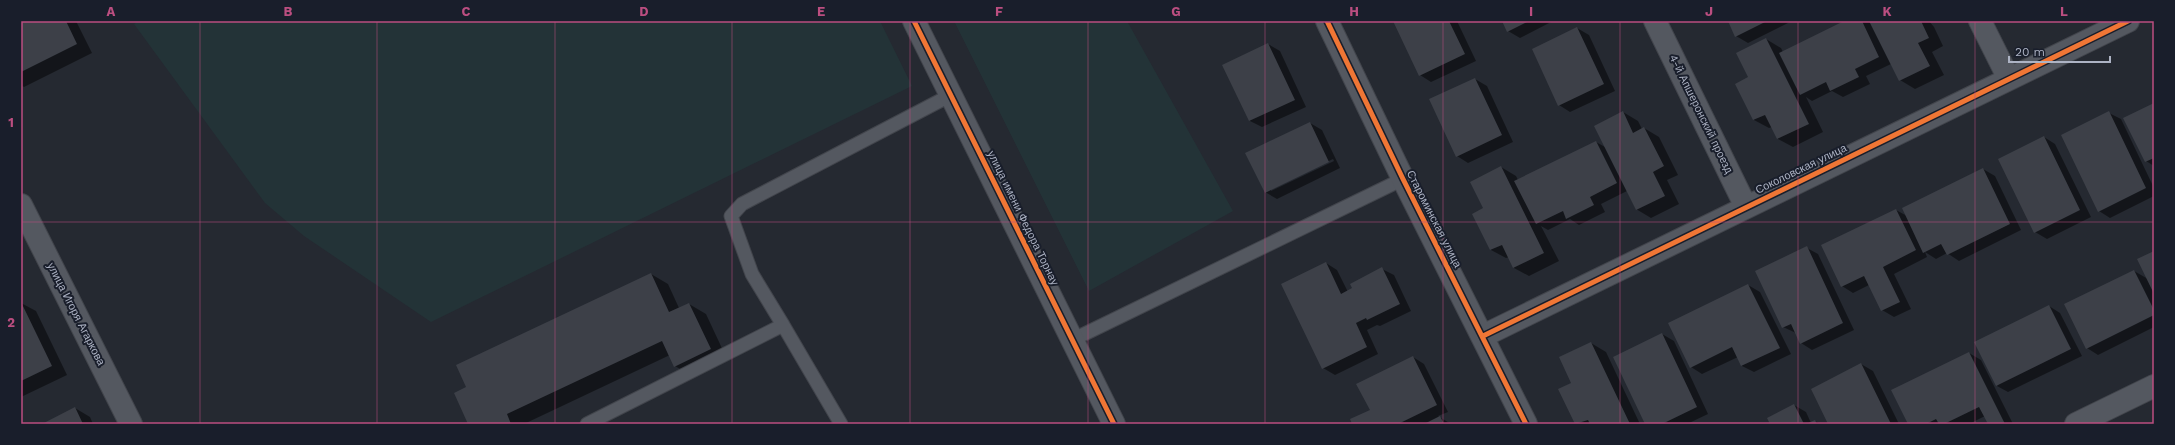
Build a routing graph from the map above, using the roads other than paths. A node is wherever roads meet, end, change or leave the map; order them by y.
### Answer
1 (914, 21) edge
2 (1327, 21) edge
3 (1655, 21) edge
4 (1980, 21) edge
5 (2128, 21) edge
6 (2009, 79) junction
7 (951, 95) junction
8 (1403, 179) junction
9 (21, 205) edge
10 (1746, 207) junction
11 (783, 325) junction
12 (1483, 336) junction
13 (1072, 340) junction
14 (2154, 386) edge
15 (132, 424) edge
16 (587, 424) edge
17 (841, 424) edge
18 (1114, 424) edge
19 (1526, 424) edge
20 (2076, 424) edge

1 - 7 street, улица имени Федора Торнау
2 - 8 street, Староминская улица
3 - 10 street, 4-й Апшеронский проезд
4 - 6 street
5 - 6 street, Соколовская улица
6 - 10 street, Соколовская улица
7 - 11 lane
7 - 13 street, улица имени Федора Торнау
8 - 12 street, Староминская улица
8 - 13 lane
9 - 15 street, улица Игоря Агаркова
10 - 12 street, Соколовская улица
11 - 16 lane
11 - 17 lane
12 - 19 street, Староминская улица
13 - 18 street, улица имени Федора Торнау
14 - 20 street

